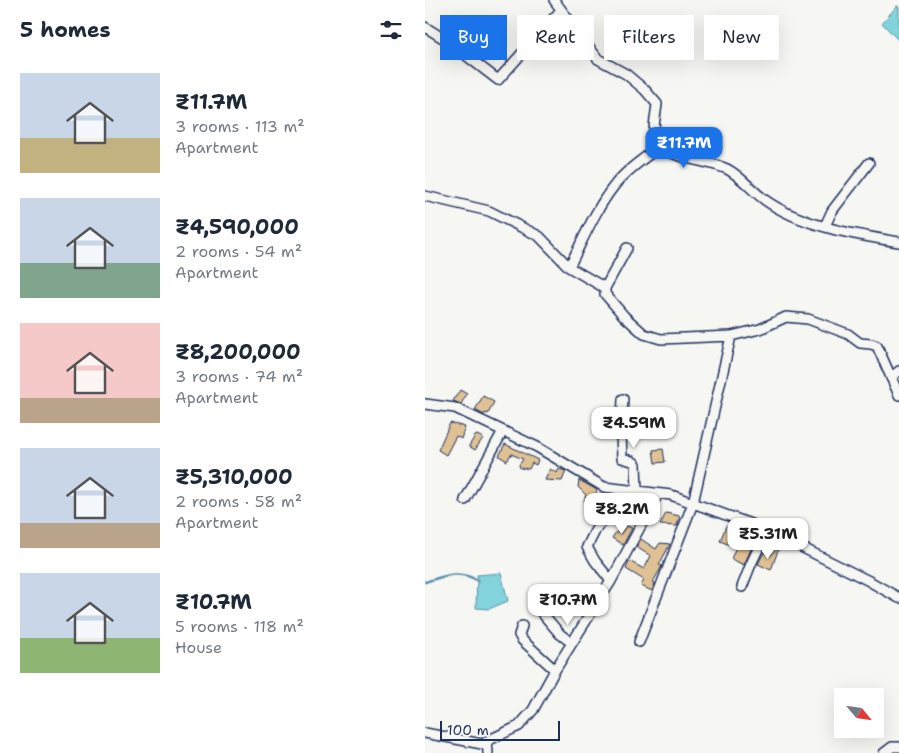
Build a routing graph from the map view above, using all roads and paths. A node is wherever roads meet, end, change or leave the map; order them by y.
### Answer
1 (554, 0) edge
2 (561, 10) junction
3 (425, 27) edge
4 (661, 146) junction
5 (869, 164) dead end
6 (425, 196) edge
7 (825, 226) junction
8 (898, 239) edge
9 (627, 248) dead end
10 (569, 267) junction
11 (605, 288) junction
12 (731, 336) junction
13 (899, 371) edge
14 (891, 378) junction
15 (899, 395) edge
16 (623, 399) dead end
17 (425, 404) edge
18 (503, 431) junction
19 (622, 490) junction
20 (637, 491) junction
21 (658, 494) junction
22 (465, 500) dead end
23 (693, 503) junction
24 (767, 530) junction
25 (611, 580) junction
26 (742, 587) dead end
27 (899, 598) edge
28 (537, 607) dead end
29 (522, 626) dead end
30 (639, 642) dead end
31 (572, 643) junction
32 (555, 670) junction
33 (425, 733) edge
34 (899, 747) edge
35 (487, 749) edge
36 (885, 753) edge

1 - 2 street
2 - 3 street
2 - 4 street
4 - 7 street
4 - 10 street
5 - 7 street
6 - 10 street
7 - 8 street
9 - 11 street
10 - 11 street
11 - 12 street
12 - 14 street
12 - 23 street
13 - 14 street
14 - 15 street
16 - 20 street
17 - 18 street
18 - 19 street
18 - 22 street
19 - 20 street
19 - 25 street
20 - 21 street
21 - 23 street
21 - 25 street
23 - 24 street
23 - 30 street
24 - 26 street
24 - 27 street
25 - 31 street
28 - 31 street
29 - 32 street
31 - 32 street
32 - 35 street
33 - 35 street
34 - 36 street

